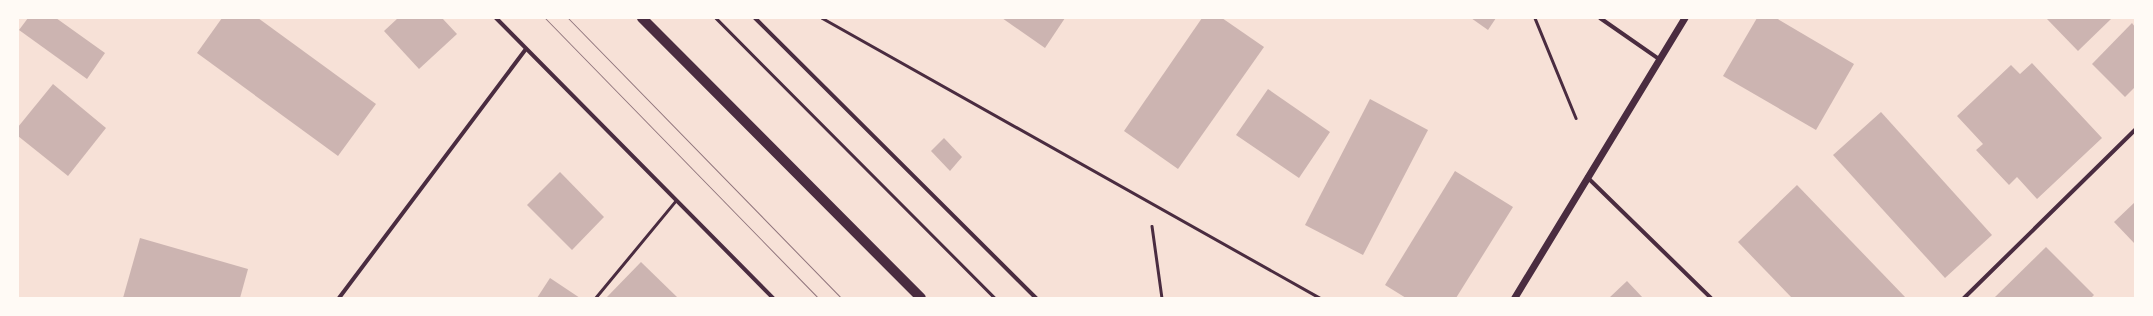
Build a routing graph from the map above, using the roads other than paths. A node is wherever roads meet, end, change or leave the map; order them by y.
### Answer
1 (496, 18) edge
2 (642, 18) edge
3 (756, 18) edge
4 (822, 18) edge
5 (1600, 18) edge
6 (1684, 18) edge
7 (526, 48) junction
8 (1659, 59) junction
9 (2135, 130) edge
10 (1587, 176) junction
11 (676, 200) junction
12 (339, 298) edge
13 (595, 298) edge
14 (773, 298) edge
15 (921, 298) edge
16 (1036, 298) edge
17 (1320, 298) edge
18 (1514, 298) edge
19 (1711, 298) edge
20 (1964, 298) edge

1 - 7 street
2 - 15 main road
3 - 16 street
4 - 17 lane
5 - 8 street
6 - 8 street
7 - 11 street
7 - 12 street
8 - 10 street
9 - 20 street
10 - 18 street
10 - 19 street
11 - 13 lane
11 - 14 street

